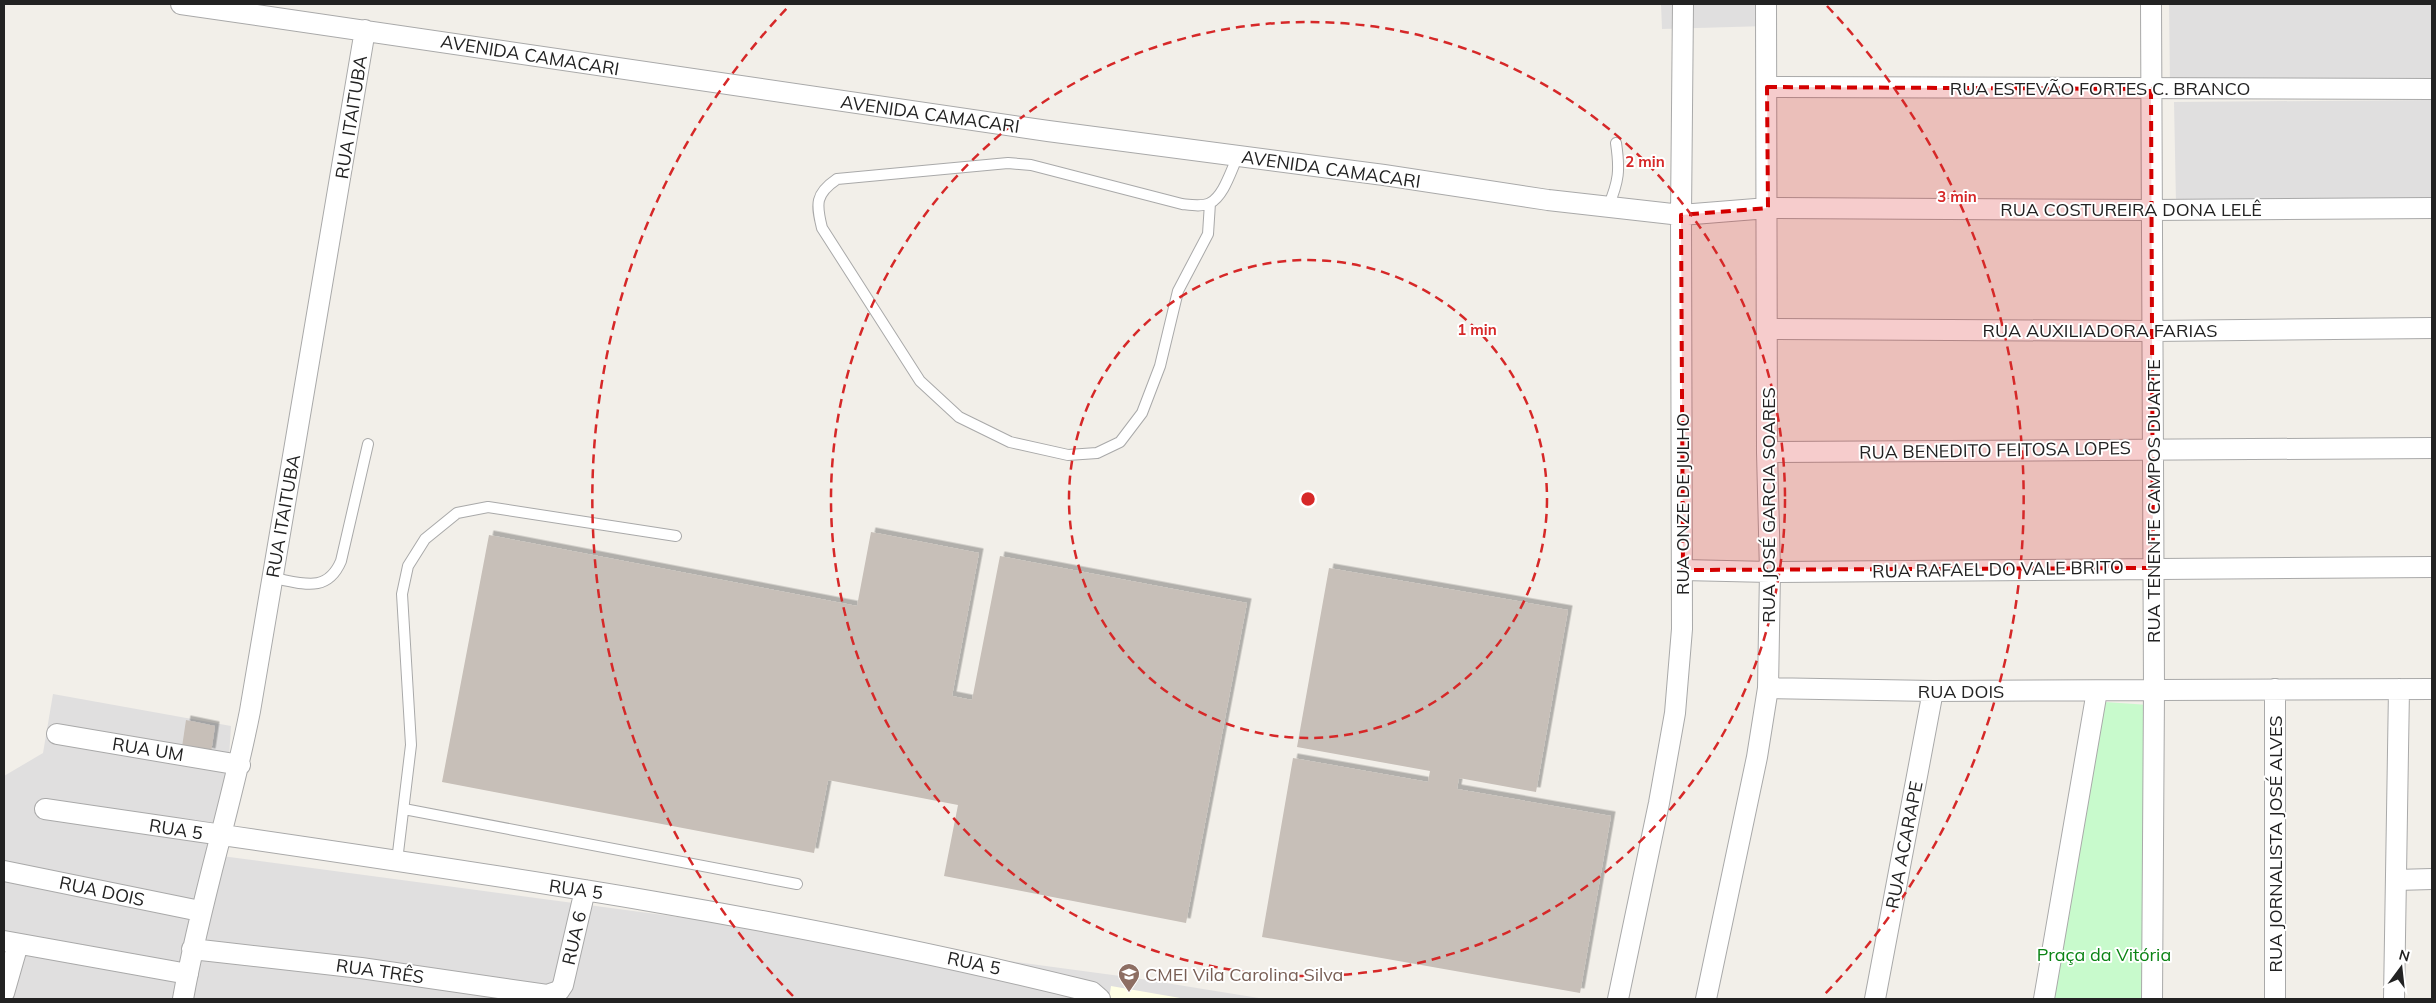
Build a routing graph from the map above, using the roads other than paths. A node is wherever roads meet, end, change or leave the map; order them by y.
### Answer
1 (181, 4) edge
2 (1683, 4) edge
3 (1766, 4) edge
4 (2151, 4) edge
5 (365, 30) junction
6 (1767, 87) junction
7 (2432, 88) edge
8 (2151, 89) junction
9 (1616, 143) dead end
10 (1238, 156) junction
11 (1210, 203) junction
12 (1608, 207) junction
13 (1768, 208) junction
14 (2432, 208) edge
15 (2150, 210) junction
16 (1681, 214) junction
17 (2432, 328) edge
18 (1767, 329) junction
19 (2153, 331) junction
20 (368, 444) dead end
21 (2154, 448) junction
22 (2432, 448) edge
23 (1767, 452) junction
24 (676, 536) dead end
25 (2432, 567) edge
26 (2153, 568) junction
27 (1683, 570) junction
28 (1770, 572) junction
29 (273, 578) junction
30 (1768, 688) junction
31 (2275, 689) junction
32 (2399, 689) junction
33 (2432, 689) edge
34 (2154, 690) junction
35 (1933, 691) junction
36 (2097, 691) junction
37 (57, 734) dead end
38 (240, 765) junction
39 (404, 808) junction
40 (45, 809) dead end
41 (221, 836) junction
42 (397, 861) junction
43 (4, 870) edge
44 (2432, 879) edge
45 (2396, 880) junction
46 (797, 884) dead end
47 (585, 890) junction
48 (200, 911) junction
49 (11, 942) edge
50 (192, 949) junction
51 (188, 974) junction
52 (562, 985) joint
53 (4, 994) edge
54 (183, 999) edge
55 (1100, 999) edge
56 (1618, 999) edge
57 (1706, 999) edge
58 (1875, 999) edge
59 (2044, 999) edge
60 (2152, 999) edge
61 (2275, 999) edge
62 (2394, 999) edge

1 - 5 street, AVENIDA CAMACARI
2 - 16 street, RUA ONZE DE JULHO
3 - 6 street, RUA JOSÉ GARCIA SOARES
4 - 8 street, RUA TENENTE CAMPOS DUARTE
5 - 10 street, AVENIDA CAMACARI
5 - 29 street, RUA ITAITUBA
6 - 8 street, RUA ESTEVÃO FORTES C. BRANCO
6 - 13 street, RUA JOSÉ GARCIA SOARES
7 - 8 street, RUA ESTEVÃO FORTES C. BRANCO
8 - 15 street, RUA TENENTE CAMPOS DUARTE
9 - 12 lane
10 - 11 lane
10 - 12 street, AVENIDA CAMACARI
11 - 11 lane
12 - 16 street, AVENIDA CAMACARI
13 - 15 street, RUA COSTUREIRA DONA LELÊ
13 - 16 street, RUA COSTUREIRA DONA LELÊ
13 - 18 street, RUA JOSÉ GARCIA SOARES
14 - 15 street, RUA COSTUREIRA DONA LELÊ
15 - 19 street, RUA TENENTE CAMPOS DUARTE
16 - 27 street, RUA ONZE DE JULHO
17 - 19 street, RUA AUXILIADORA FARIAS
18 - 19 street, RUA AUXILIADORA FARIAS
18 - 23 street, RUA JOSÉ GARCIA SOARES
19 - 21 street, RUA TENENTE CAMPOS DUARTE
20 - 29 lane
21 - 22 street, RUA BENEDITO FEITOSA LOPES
21 - 23 street, RUA BENEDITO FEITOSA LOPES
21 - 26 street, RUA TENENTE CAMPOS DUARTE
23 - 28 street, RUA JOSÉ GARCIA SOARES
24 - 39 lane
25 - 26 street, RUA RAFAEL DO VALE BRITO
26 - 28 street, RUA RAFAEL DO VALE BRITO
26 - 34 street, RUA TENENTE CAMPOS DUARTE
27 - 28 street, RUA RAFAEL DO VALE BRITO
27 - 56 street, RUA ONZE DE JULHO
28 - 30 street, RUA JOSÉ GARCIA SOARES
29 - 38 street, RUA ITAITUBA
30 - 35 street, RUA DOIS
30 - 57 street, RUA JOSÉ GARCIA SOARES
31 - 32 street, RUA DOIS
31 - 34 street, RUA DOIS
31 - 61 street, RUA JORNALISTA JOSÉ ALVES
32 - 33 street, RUA DOIS
32 - 45 street
34 - 36 street, RUA DOIS
34 - 60 street, RUA TENENTE CAMPOS DUARTE
35 - 36 street, RUA DOIS
35 - 58 street, RUA ACARAPE
36 - 59 street
37 - 38 street, RUA UM
38 - 41 street, RUA ITAITUBA
39 - 42 lane
39 - 46 lane
40 - 41 street, RUA 5
41 - 42 street, RUA 5
41 - 48 street, RUA ITAITUBA
42 - 47 street, RUA 5
43 - 48 street, RUA DOIS
44 - 45 street
45 - 62 street
47 - 52 street, RUA 6
47 - 55 street, RUA 5
48 - 50 street, RUA ITAITUBA
49 - 51 street
49 - 53 street
50 - 51 street, RUA ITAITUBA
50 - 52 street, RUA TRÊS
51 - 54 street, RUA ITAITUBA

